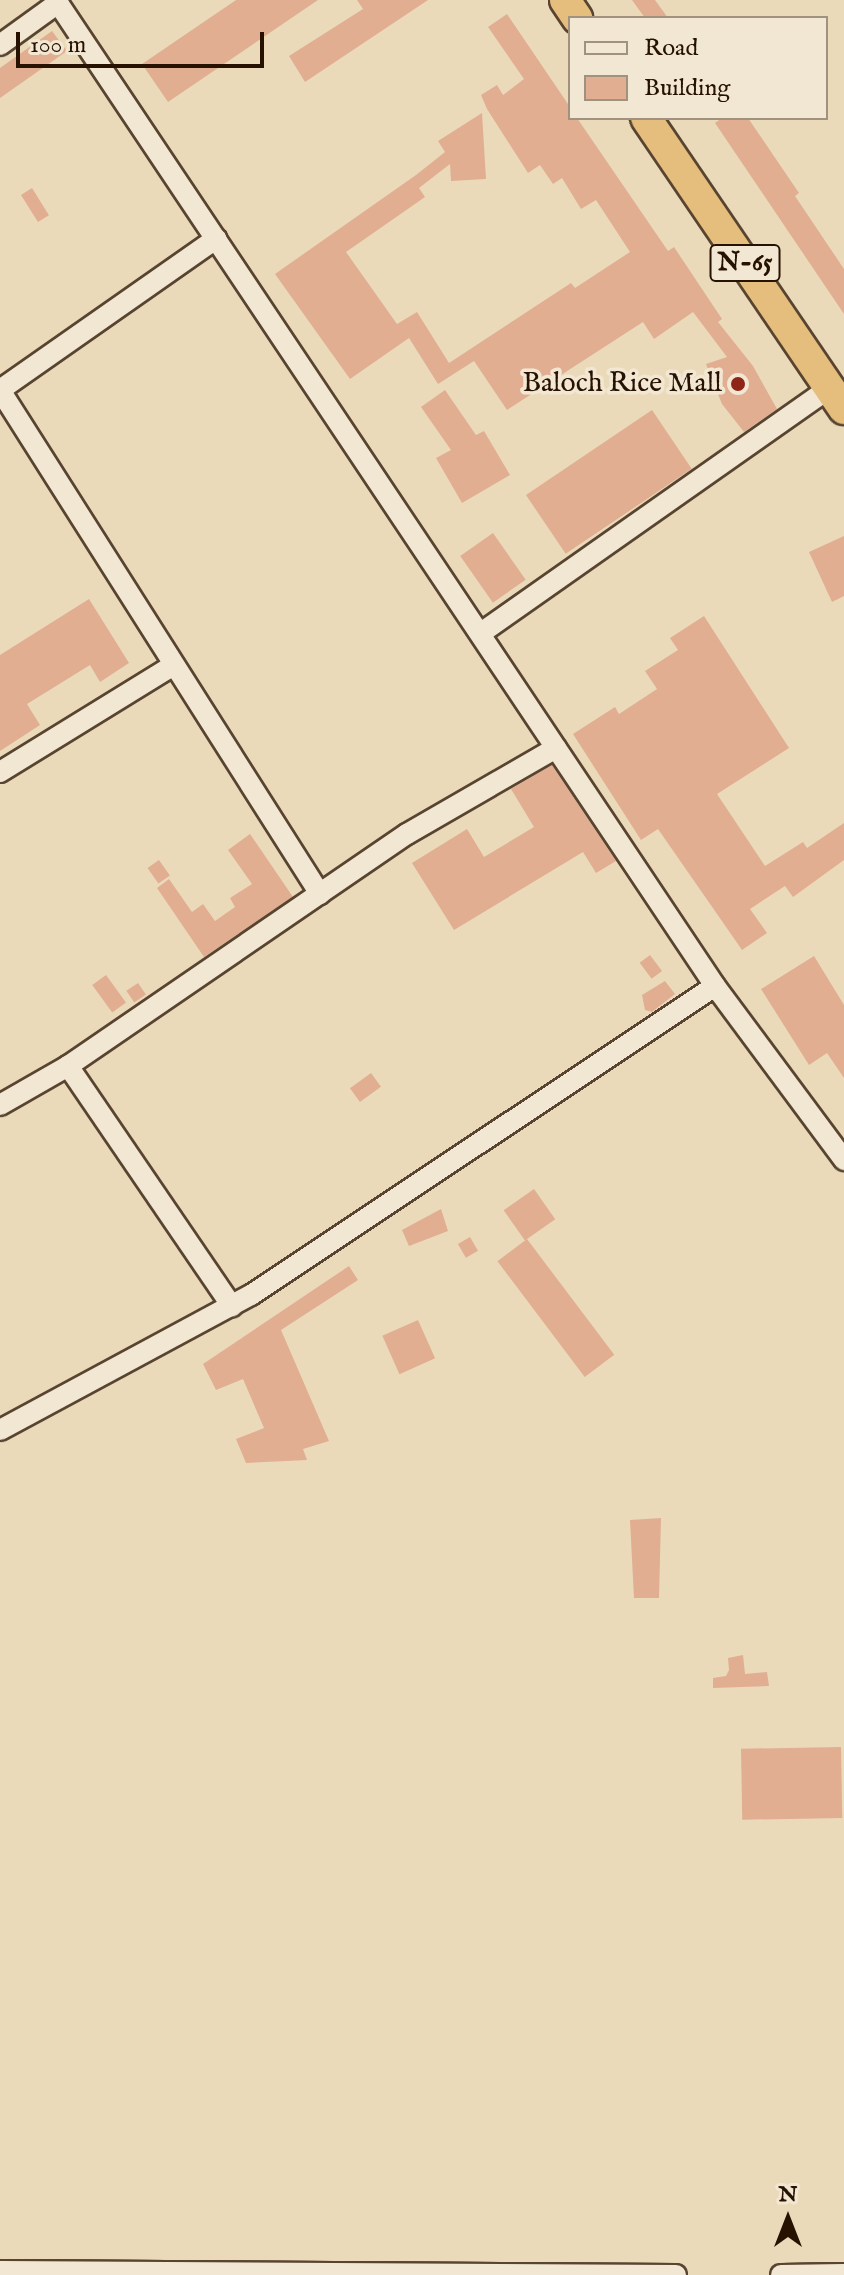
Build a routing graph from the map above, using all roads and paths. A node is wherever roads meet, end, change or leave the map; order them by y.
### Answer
1 (57, 2) edge
2 (0, 45) edge
3 (647, 120) edge
4 (216, 239) junction
5 (0, 390) edge
6 (837, 398) edge
7 (481, 633) junction
8 (174, 665) junction
9 (556, 748) junction
10 (0, 772) edge
11 (320, 894) junction
12 (715, 986) junction
13 (68, 1066) junction
14 (0, 1105) edge
15 (844, 1160) edge
16 (232, 1306) junction
17 (0, 1430) edge
18 (0, 2271) edge
19 (425, 2274) edge
20 (844, 2274) edge
21 (676, 2275) edge
22 (781, 2275) edge

1 - 2 street
1 - 4 street
3 - 6 highway, N-65
4 - 5 street
4 - 7 street
5 - 8 street
6 - 7 street
7 - 9 street
8 - 10 street
8 - 11 street
9 - 11 street
9 - 12 street
11 - 13 street
12 - 15 street
12 - 16 street
13 - 14 street
13 - 16 street
16 - 17 street
18 - 19 street
19 - 21 street
20 - 22 street

